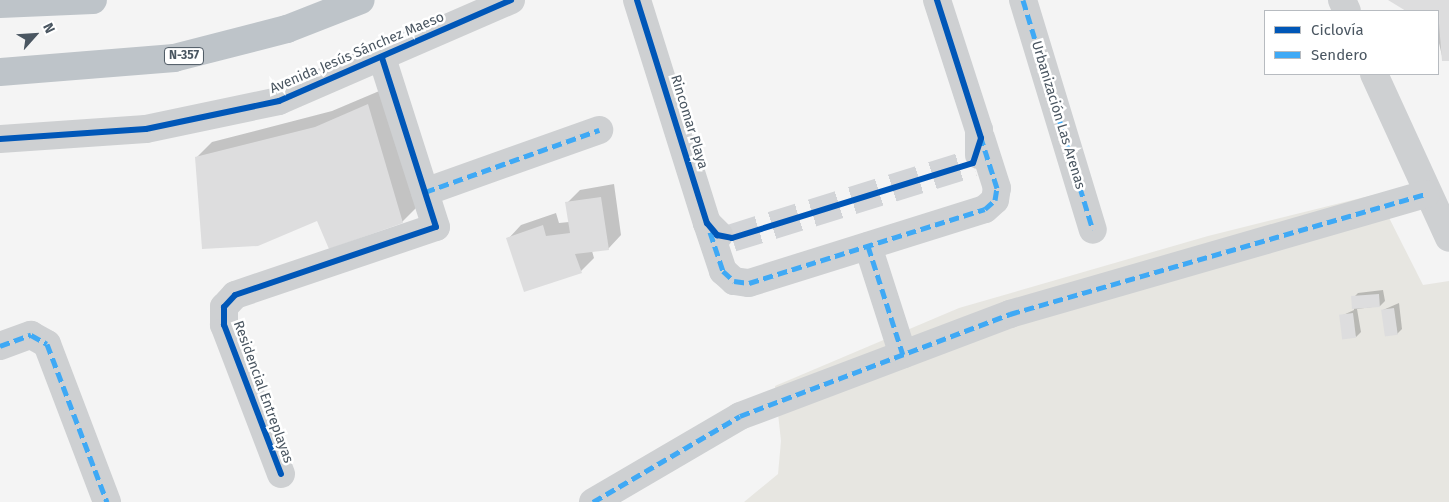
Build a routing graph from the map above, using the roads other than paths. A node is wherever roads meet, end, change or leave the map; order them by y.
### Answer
1 (93, 0) edge
2 (361, 0) edge
3 (511, 0) edge
4 (637, 0) edge
5 (938, 0) edge
6 (1023, 0) edge
7 (0, 4) edge
8 (382, 58) junction
9 (0, 72) edge
10 (1374, 75) edge
11 (599, 130) dead end
12 (0, 139) edge
13 (425, 192) junction
14 (1426, 194) junction
15 (707, 223) junction
16 (1093, 230) dead end
17 (732, 238) tunnel mouth
18 (1449, 238) edge
19 (868, 246) junction
20 (0, 346) edge
21 (903, 355) junction
22 (281, 474) dead end
23 (107, 502) edge
24 (593, 502) edge

1 - 7 highway
2 - 9 highway, N-357
3 - 8 street, Avenida Jesús Sánchez Maeso
4 - 15 street, Rincomar Playa
5 - 19 street, Rincomar Playa
6 - 16 street, Urbanización Las Arenas
8 - 12 street, Avenida Jesús Sánchez Maeso
8 - 13 street
10 - 14 street
11 - 13 street
13 - 22 street, Residencial Entreplayas
14 - 18 street
14 - 21 street
15 - 17 street
15 - 19 street, Rincomar Playa
19 - 21 street
20 - 23 street
21 - 24 street

